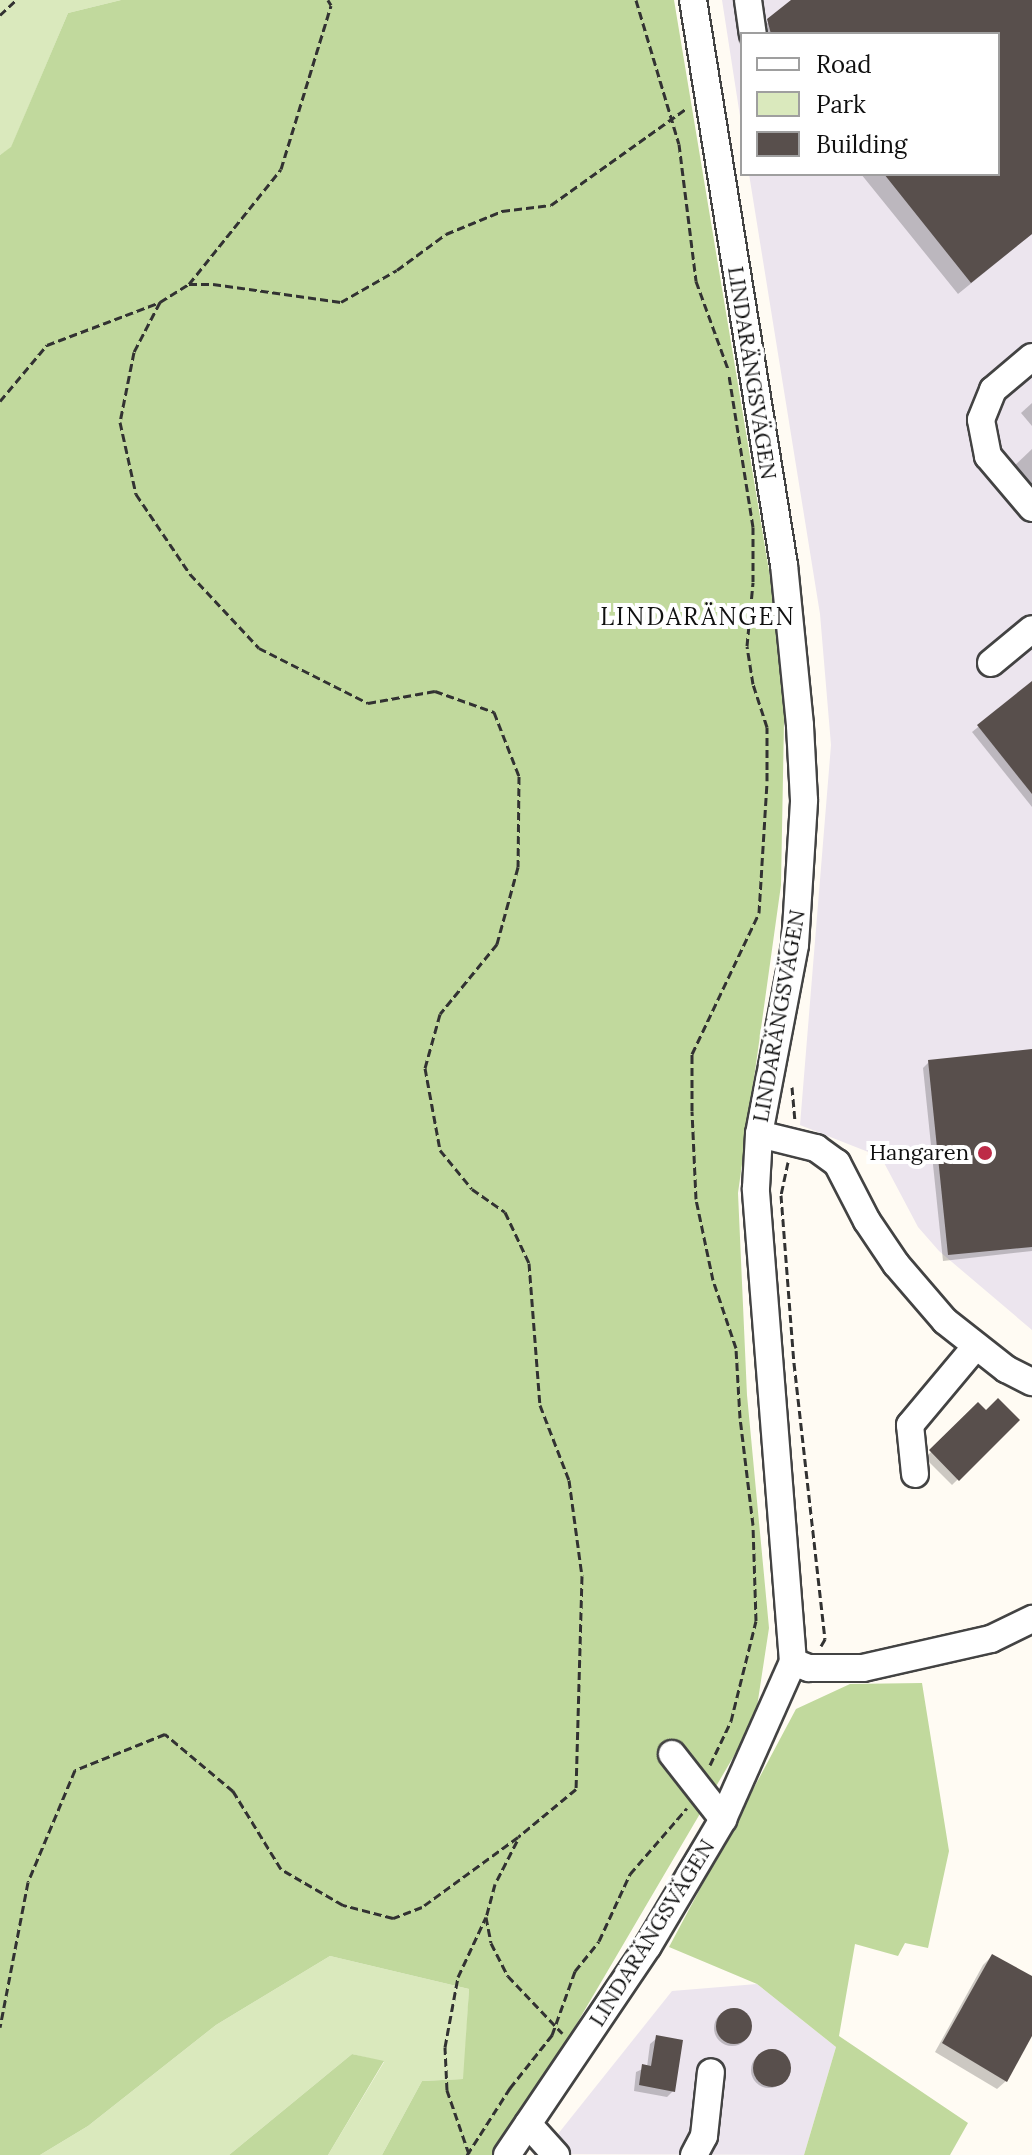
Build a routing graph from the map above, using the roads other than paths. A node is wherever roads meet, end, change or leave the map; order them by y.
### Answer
1 (693, 0) edge
2 (748, 0) edge
3 (753, 32) edge
4 (1032, 357) edge
5 (1032, 508) edge
6 (1032, 629) edge
7 (991, 663) dead end
8 (759, 1134) junction
9 (976, 1346) junction
10 (1032, 1382) edge
11 (915, 1474) dead end
12 (1032, 1619) edge
13 (801, 1665) junction
14 (672, 1754) dead end
15 (723, 1819) junction
16 (711, 2072) dead end
17 (528, 2124) junction
18 (507, 2155) edge
19 (556, 2155) edge
20 (694, 2155) edge

1 - 8 street, LINDARÄNGSVÄGEN
2 - 3 street
4 - 5 street
6 - 7 street
8 - 9 street
8 - 13 street, LINDARÄNGSVÄGEN
9 - 10 street
9 - 11 street
12 - 13 street
13 - 15 street, LINDARÄNGSVÄGEN
14 - 15 street
15 - 17 street, LINDARÄNGSVÄGEN
16 - 20 street
17 - 18 street, LINDARÄNGSVÄGEN
17 - 19 street

